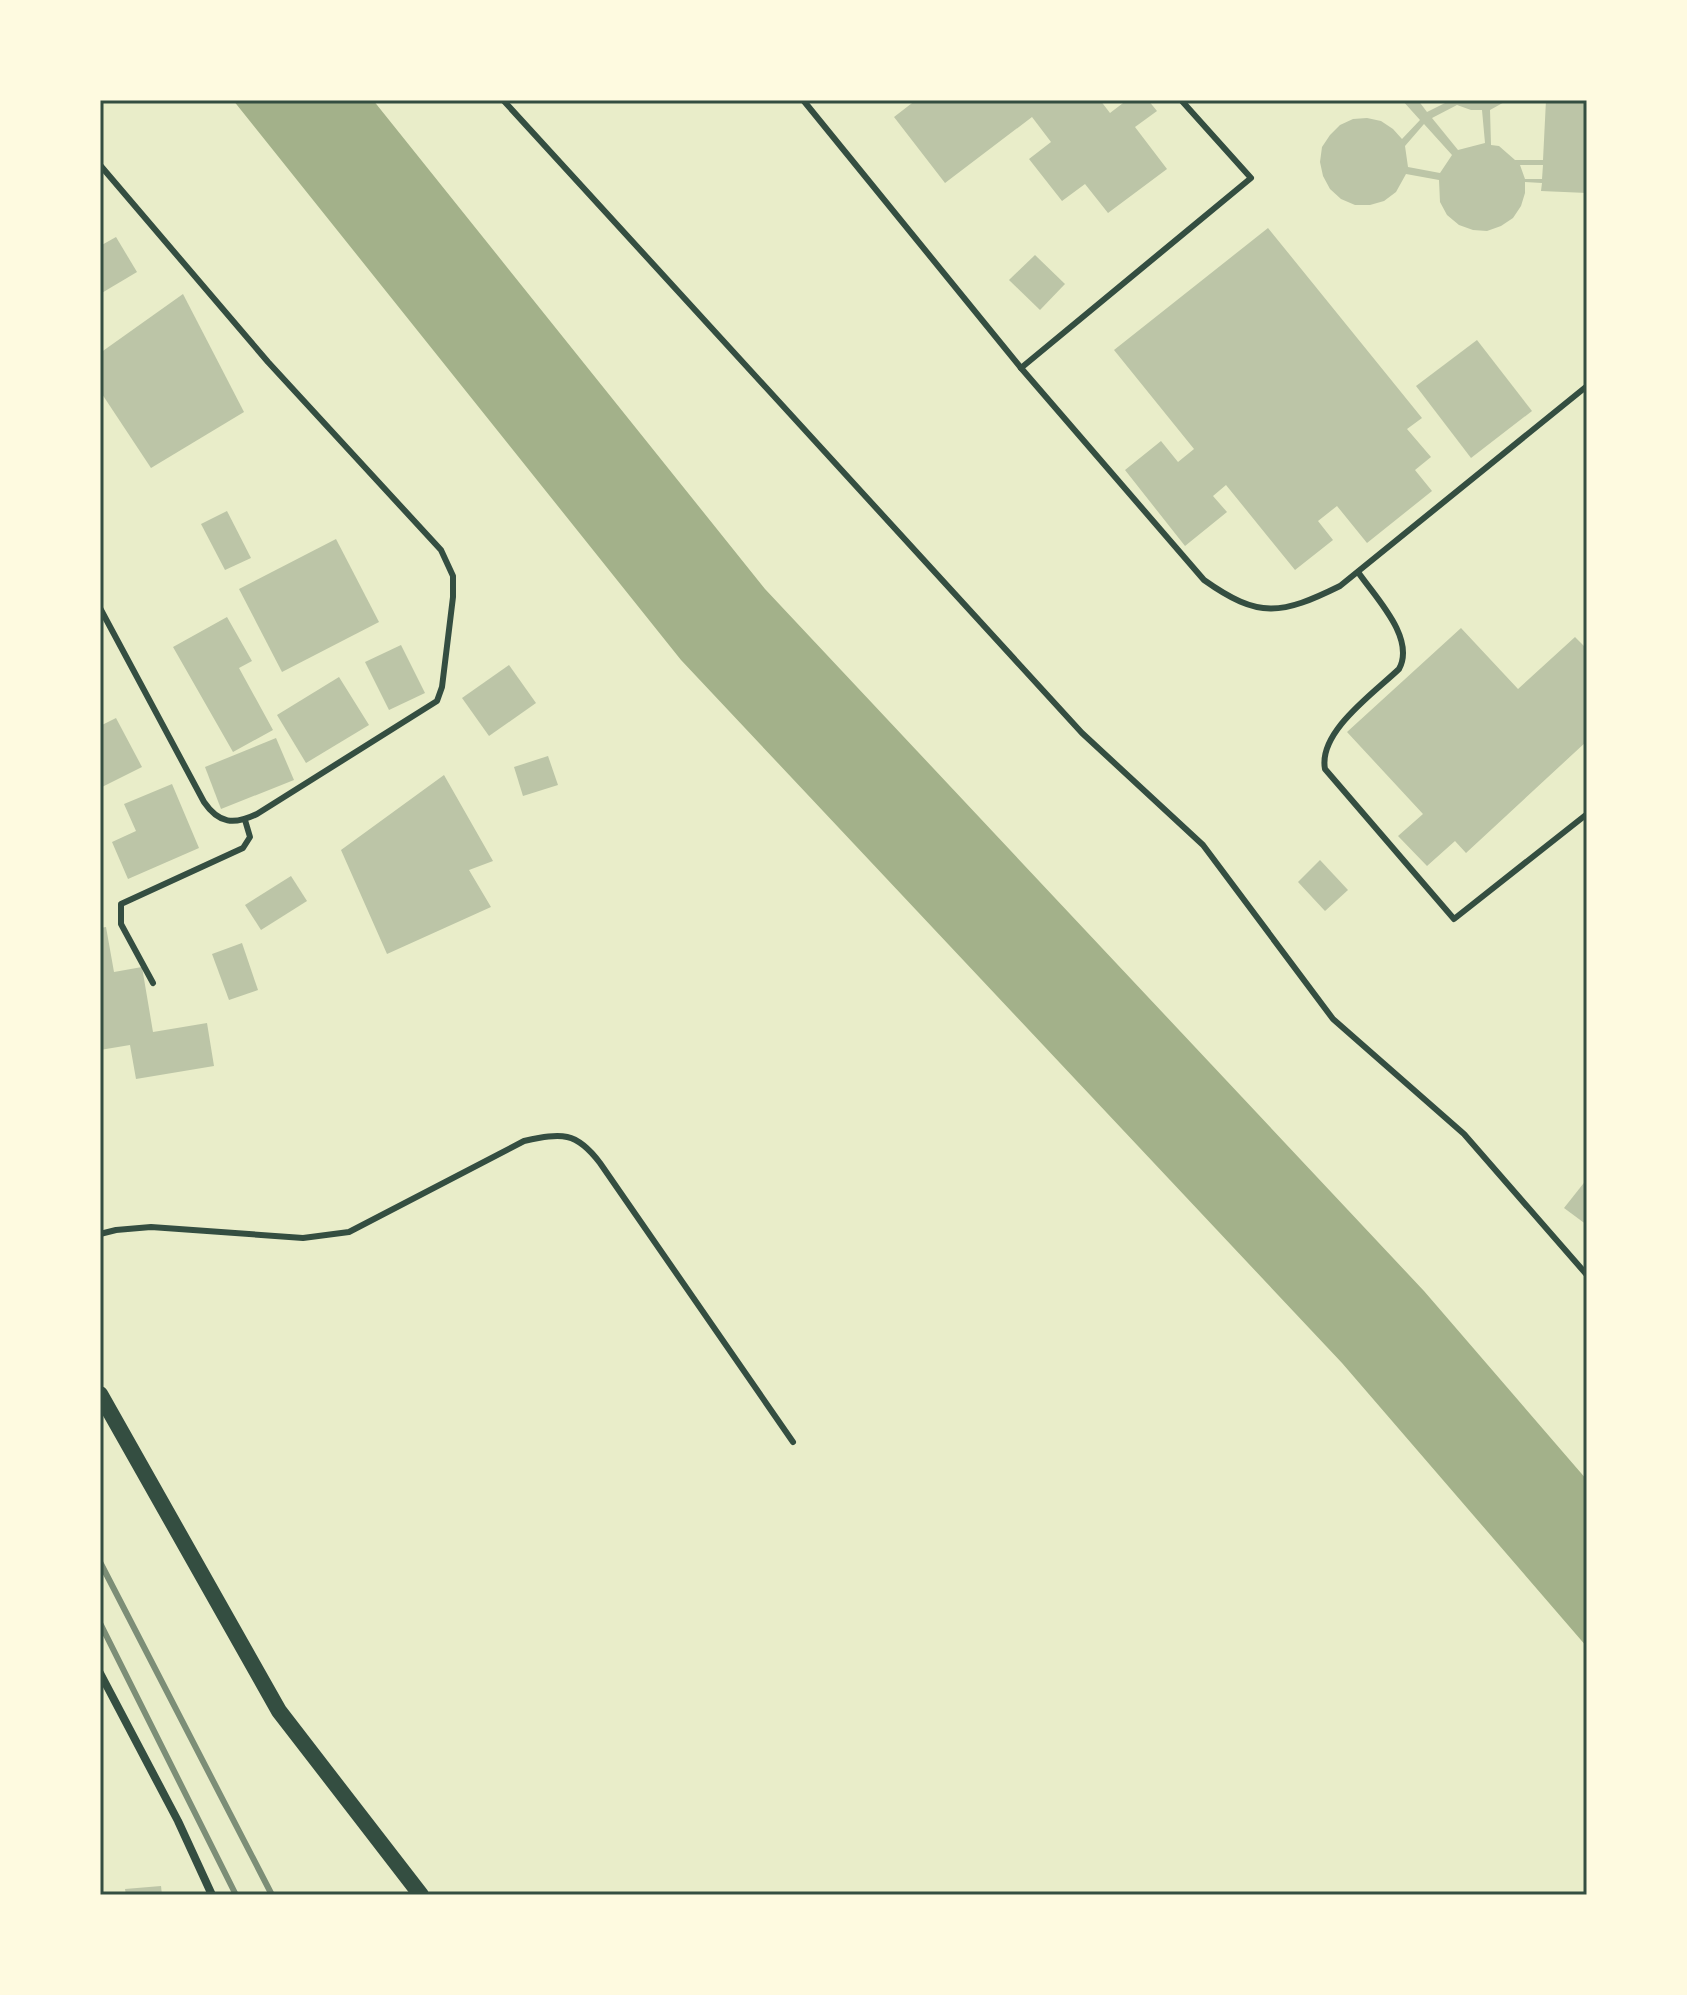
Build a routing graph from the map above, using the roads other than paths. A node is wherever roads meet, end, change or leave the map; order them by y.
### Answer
1 (503, 100) edge
2 (803, 100) edge
3 (1181, 100) edge
4 (100, 165) edge
5 (1021, 368) junction
6 (1587, 386) edge
7 (1358, 572) junction
8 (100, 608) edge
9 (1587, 814) edge
10 (245, 820) junction
11 (153, 983) dead end
12 (100, 1234) edge
13 (1587, 1275) edge
14 (100, 1394) edge
15 (793, 1442) dead end
16 (100, 1673) edge
17 (212, 1895) edge
18 (421, 1895) edge

1 - 13 lane
2 - 5 lane
3 - 5 lane
4 - 10 lane
5 - 7 lane
6 - 7 lane
7 - 9 lane
8 - 10 lane
10 - 11 lane
12 - 15 lane
14 - 18 main road
16 - 17 street

